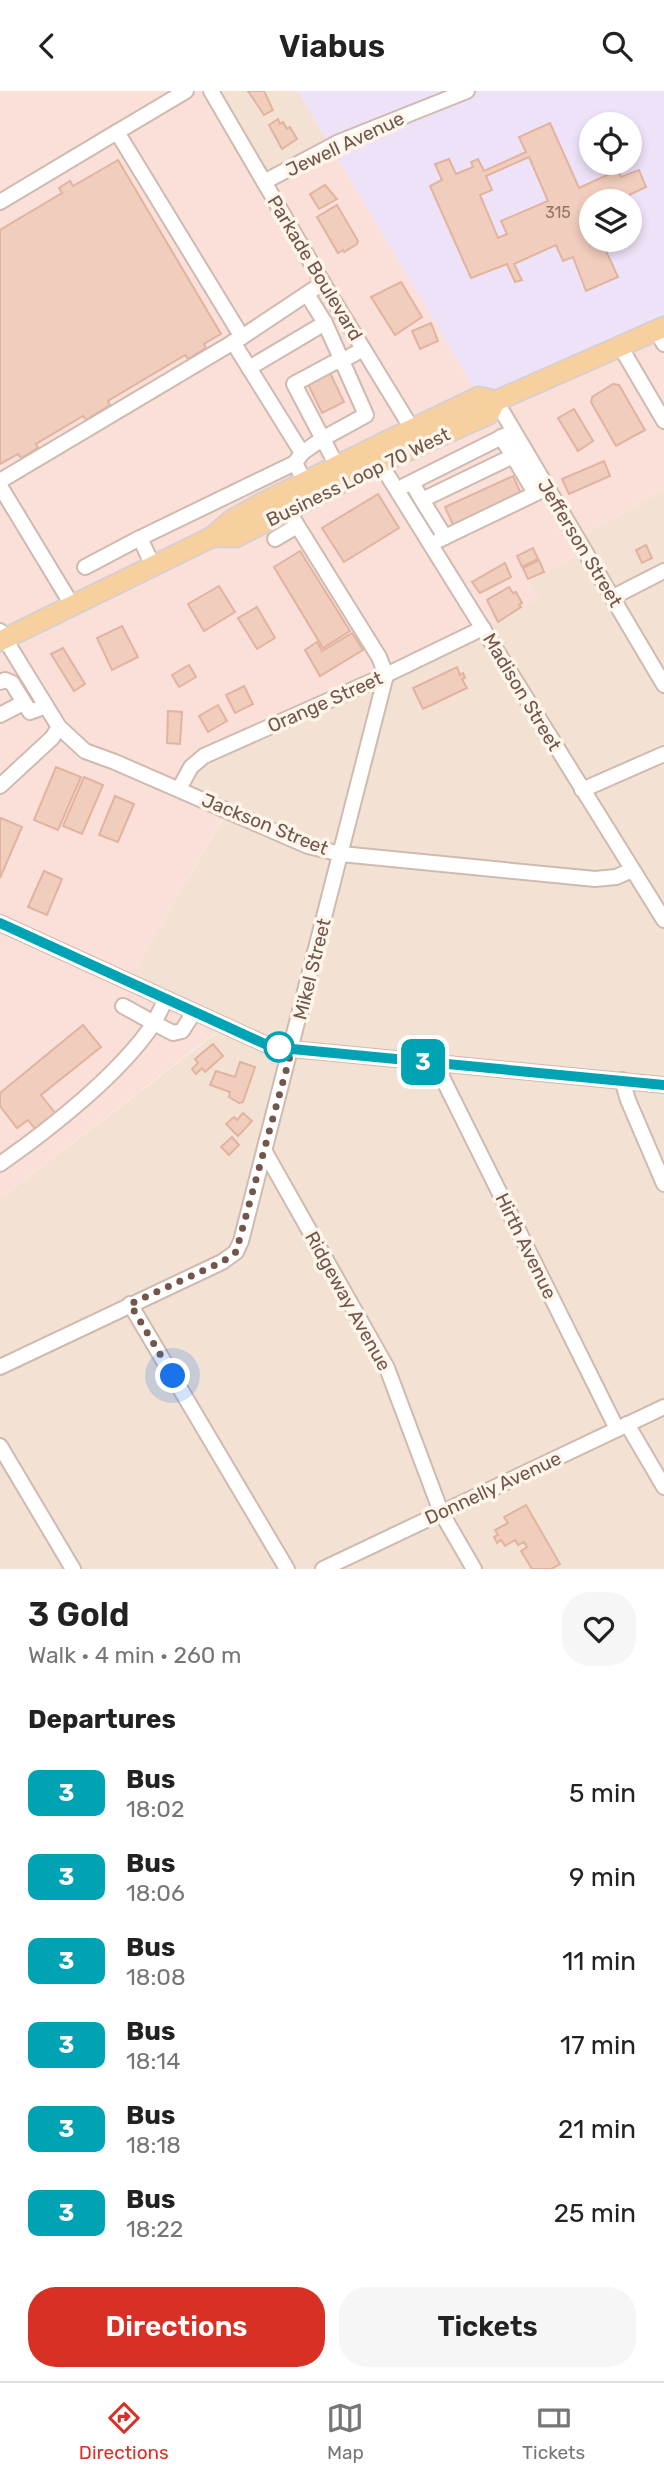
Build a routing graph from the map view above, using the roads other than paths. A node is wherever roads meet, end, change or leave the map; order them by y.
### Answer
1 (186, 91) edge
2 (211, 91) edge
3 (467, 91) edge
4 (117, 132) junction
5 (264, 182) junction
6 (0, 202) edge
7 (323, 283) junction
8 (307, 294) junction
9 (325, 323) junction
10 (661, 334) edge
11 (237, 339) junction
12 (621, 346) junction
13 (363, 348) junction
14 (342, 361) junction
15 (249, 368) junction
16 (496, 401) junction
17 (479, 419) junction
18 (664, 421) edge
19 (416, 437) junction
20 (501, 437) junction
21 (322, 439) junction
22 (513, 456) junction
23 (298, 458) junction
24 (380, 463) junction
25 (337, 466) junction
26 (305, 482) junction
27 (412, 482) junction
28 (0, 483) edge
29 (396, 489) junction
30 (541, 491) junction
31 (422, 500) junction
32 (292, 518) junction
33 (212, 537) junction
34 (445, 537) junction
35 (139, 538) junction
36 (275, 539) dead end
37 (431, 544) junction
38 (153, 566) junction
39 (85, 567) dead end
40 (664, 571) edge
41 (613, 597) junction
42 (72, 605) junction
43 (483, 628) junction
44 (2, 637) edge
45 (386, 675) junction
46 (6, 682) edge
47 (664, 685) edge
48 (23, 703) junction
49 (46, 706) junction
50 (0, 715) edge
51 (59, 727) junction
52 (664, 754) edge
53 (0, 786) edge
54 (179, 789) junction
55 (582, 790) junction
56 (341, 854) junction
57 (632, 870) junction
58 (664, 920) edge
59 (0, 923) edge
60 (166, 999) junction
61 (123, 1006) dead end
62 (194, 1012) junction
63 (154, 1023) junction
64 (292, 1049) junction
65 (435, 1063) junction
66 (622, 1080) junction
67 (664, 1084) edge
68 (265, 1152) junction
69 (0, 1164) edge
70 (664, 1184) edge
71 (130, 1304) junction
72 (0, 1367) edge
73 (664, 1407) edge
74 (622, 1427) junction
75 (0, 1446) edge
76 (664, 1487) edge
77 (441, 1512) junction
78 (74, 1569) edge
79 (288, 1569) edge
80 (323, 1569) edge
81 (474, 1569) edge

1 - 4 street
2 - 5 street, Parkade Boulevard
3 - 5 street, Jewell Avenue
4 - 6 street
4 - 11 street
5 - 7 street, Parkade Boulevard
7 - 8 street
7 - 13 street, Parkade Boulevard
8 - 9 street
8 - 11 street
9 - 14 street
9 - 15 street
10 - 12 main road, Business Loop 70 West
11 - 15 street
11 - 28 street
12 - 16 main road, Business Loop 70 West
12 - 18 street
13 - 14 street
13 - 19 street, Parkade Boulevard
14 - 21 street
14 - 21 street
15 - 23 street
16 - 17 main road, Business Loop 70 West
16 - 19 main road, Business Loop 70 West
16 - 20 street, Jefferson Street
17 - 19 main road, Business Loop 70 West
17 - 20 street
19 - 24 main road, Business Loop 70 West
19 - 25 main road, Business Loop 70 West
20 - 22 street
20 - 27 street
20 - 30 street, Jefferson Street
21 - 23 street
21 - 25 street
22 - 30 street
22 - 31 street
23 - 26 street
23 - 35 street
24 - 29 street, Madison Street
24 - 32 main road, Business Loop 70 West
25 - 26 main road, Business Loop 70 West
26 - 33 main road, Business Loop 70 West
27 - 29 street
27 - 31 street
28 - 42 street
29 - 37 street, Madison Street
30 - 34 street
30 - 41 street, Jefferson Street
31 - 34 street
32 - 33 main road, Business Loop 70 West
32 - 36 street
32 - 45 street
33 - 38 main road, Business Loop 70 West
34 - 37 street
35 - 38 street
35 - 39 street
37 - 43 street, Madison Street
38 - 42 main road, Business Loop 70 West
40 - 41 street
41 - 47 street, Jefferson Street
42 - 44 main road, Business Loop 70 West
43 - 45 street, Orange Street
43 - 55 street, Madison Street
44 - 49 street, Jackson Street
45 - 54 street, Orange Street
45 - 56 street, Mikel Street
46 - 48 street
48 - 49 street
48 - 50 street
49 - 51 street, Jackson Street
51 - 53 street
51 - 54 street, Jackson Street
52 - 55 street
54 - 56 street, Jackson Street
55 - 57 street, Madison Street
56 - 57 street, Jackson Street
56 - 64 street, Mikel Street
57 - 58 street, Madison Street
59 - 60 street
60 - 62 street
60 - 63 street
61 - 63 street
62 - 63 street
62 - 64 street
63 - 69 street
64 - 65 street
64 - 68 street, Mikel Street
65 - 66 street
65 - 74 street, Hirth Avenue
66 - 67 street
66 - 70 street
68 - 71 street, Mikel Street
68 - 77 street, Ridgeway Avenue
71 - 72 street, Mikel Street
71 - 79 street
73 - 74 street, Donnelly Avenue
74 - 76 street, Hirth Avenue
74 - 77 street, Donnelly Avenue
75 - 78 street
77 - 80 street, Donnelly Avenue
77 - 81 street, Ridgeway Avenue

